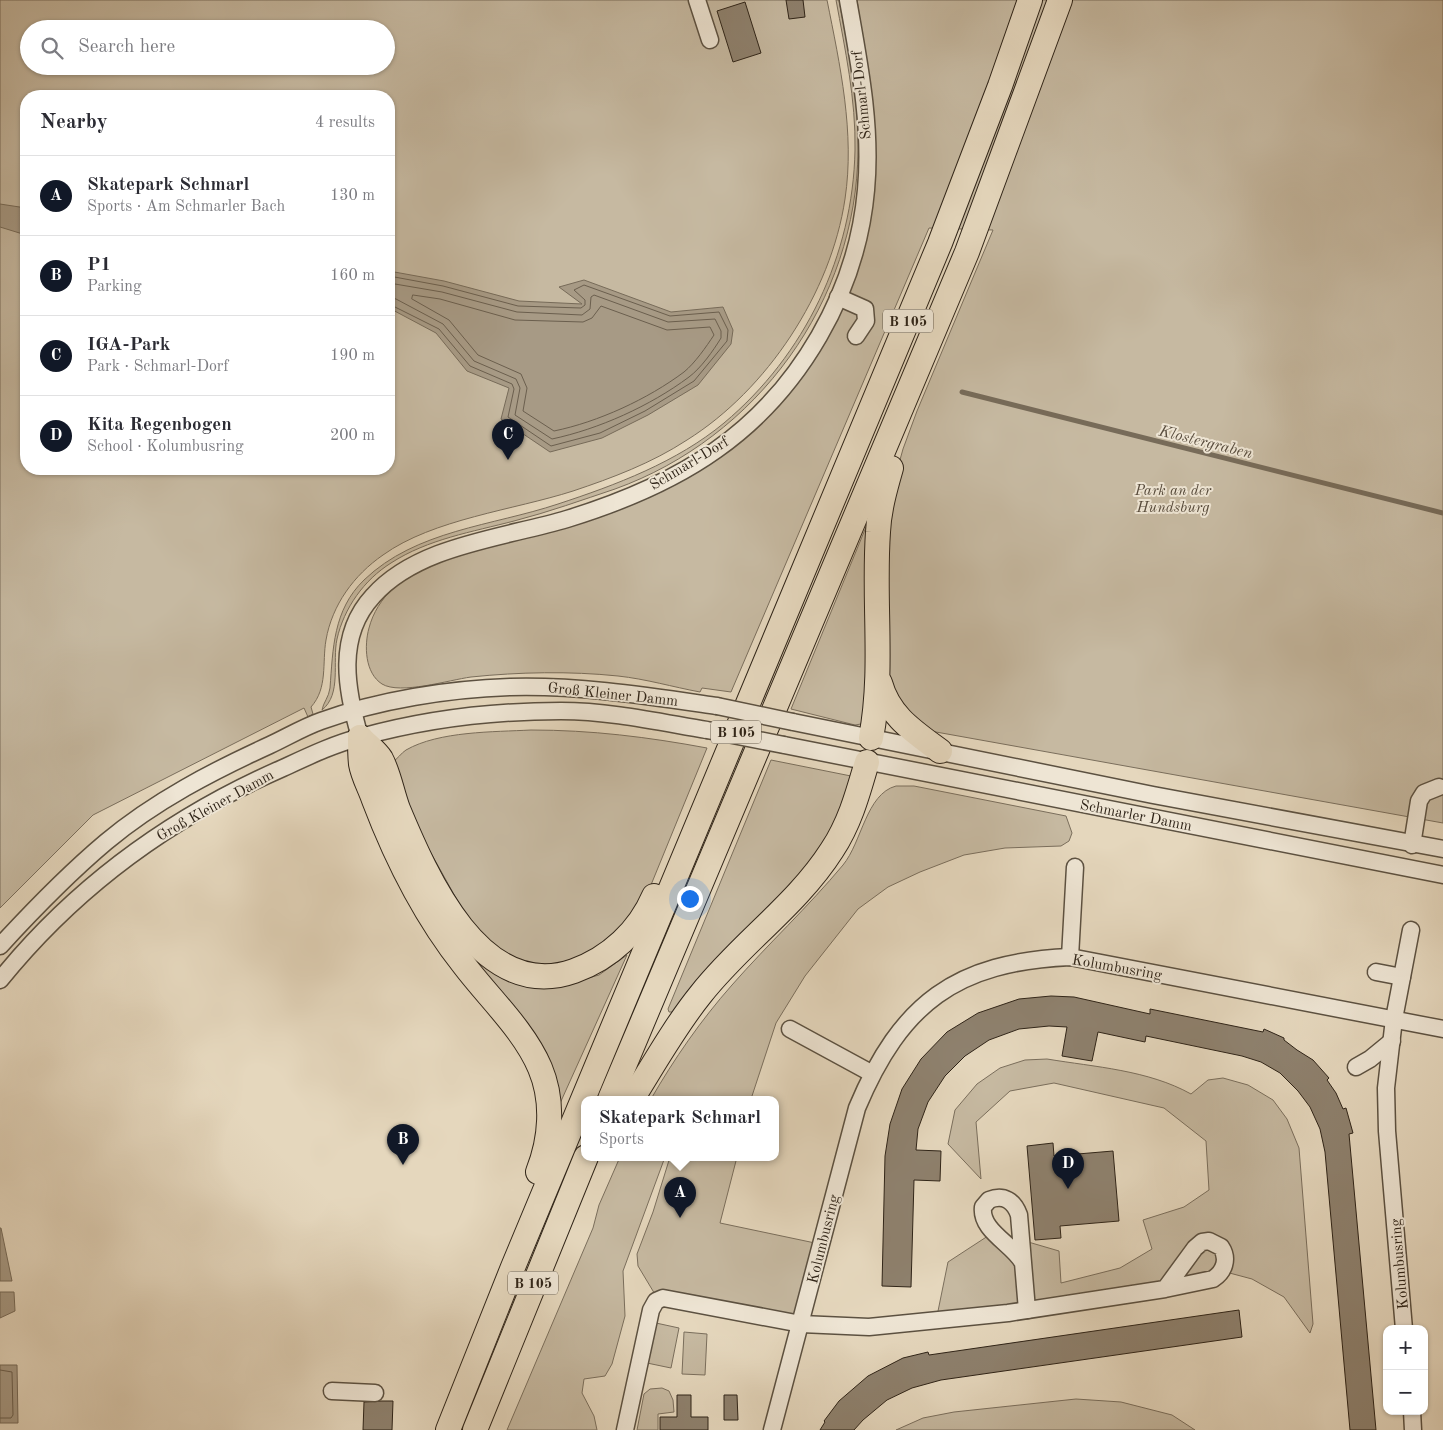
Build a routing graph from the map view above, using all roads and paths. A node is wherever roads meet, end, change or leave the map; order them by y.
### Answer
1 (697, 0) edge
2 (848, 0) edge
3 (1030, 0) edge
4 (1060, 0) edge
5 (710, 40) dead end
6 (838, 297) junction
7 (856, 336) dead end
8 (924, 357) junction
9 (879, 680) junction
10 (353, 713) junction
11 (360, 738) junction
12 (871, 738) junction
13 (940, 751) junction
14 (828, 754) junction
15 (867, 762) junction
16 (1439, 787) dead end
17 (697, 828) junction
18 (1412, 845) junction
19 (1443, 849) edge
20 (1075, 867) dead end
21 (1443, 875) edge
22 (38, 905) junction
23 (61, 914) junction
24 (1411, 930) dead end
25 (0, 946) edge
26 (1070, 957) junction
27 (1376, 972) dead end
28 (1402, 977) junction
29 (0, 980) edge
30 (1394, 1019) junction
31 (790, 1029) dead end
32 (1443, 1029) edge
33 (1392, 1041) junction
34 (1356, 1067) dead end
35 (871, 1073) junction
36 (585, 1096) edge
37 (611, 1096) edge
38 (634, 1096) edge
39 (581, 1105) edge
40 (581, 1167) edge
41 (1023, 1263) dead end
42 (513, 1267) junction
43 (1165, 1289) dead end
44 (1027, 1310) junction
45 (801, 1324) junction
46 (1404, 1325) edge
47 (332, 1391) dead end
48 (375, 1392) dead end
49 (1412, 1415) edge
50 (448, 1430) edge
51 (475, 1430) edge
52 (625, 1430) edge
53 (772, 1430) edge
54 (1414, 1430) edge

1 - 5 street
2 - 6 street, Schmarl-Dorf
3 - 17 highway, B 105
4 - 8 highway, B 105
6 - 7 street
6 - 10 street, Schmarl-Dorf
8 - 9 highway
8 - 37 highway, B 105
9 - 12 highway
9 - 13 highway
10 - 11 street
10 - 12 street, Groß Kleiner Damm, bridge
10 - 22 street, Groß Kleiner Damm
11 - 14 street, Groß Kleiner Damm, bridge
11 - 17 highway
11 - 23 street, Groß Kleiner Damm
11 - 42 highway
12 - 13 street, Schmarler Damm
12 - 14 street
12 - 15 street
13 - 18 street, Schmarler Damm
14 - 15 street, Schmarler Damm
15 - 21 street, Schmarler Damm
15 - 38 highway
16 - 18 street
17 - 36 highway, B 105
18 - 19 street, Schmarler Damm
20 - 26 street
22 - 23 street
22 - 25 street, Groß Kleiner Damm
23 - 29 street, Groß Kleiner Damm
24 - 28 street
26 - 30 street, Kolumbusring
26 - 35 street, Kolumbusring
27 - 28 street
28 - 30 street
30 - 32 street, Kolumbusring
30 - 33 street, Kolumbusring
31 - 35 street
33 - 34 street
33 - 46 street, Kolumbusring
35 - 45 street, Kolumbusring
39 - 42 highway, B 105
40 - 51 highway, B 105
41 - 44 street
42 - 50 highway, B 105
43 - 44 street
44 - 45 street
45 - 52 street
45 - 53 street, Kolumbusring
47 - 48 street
49 - 54 street

